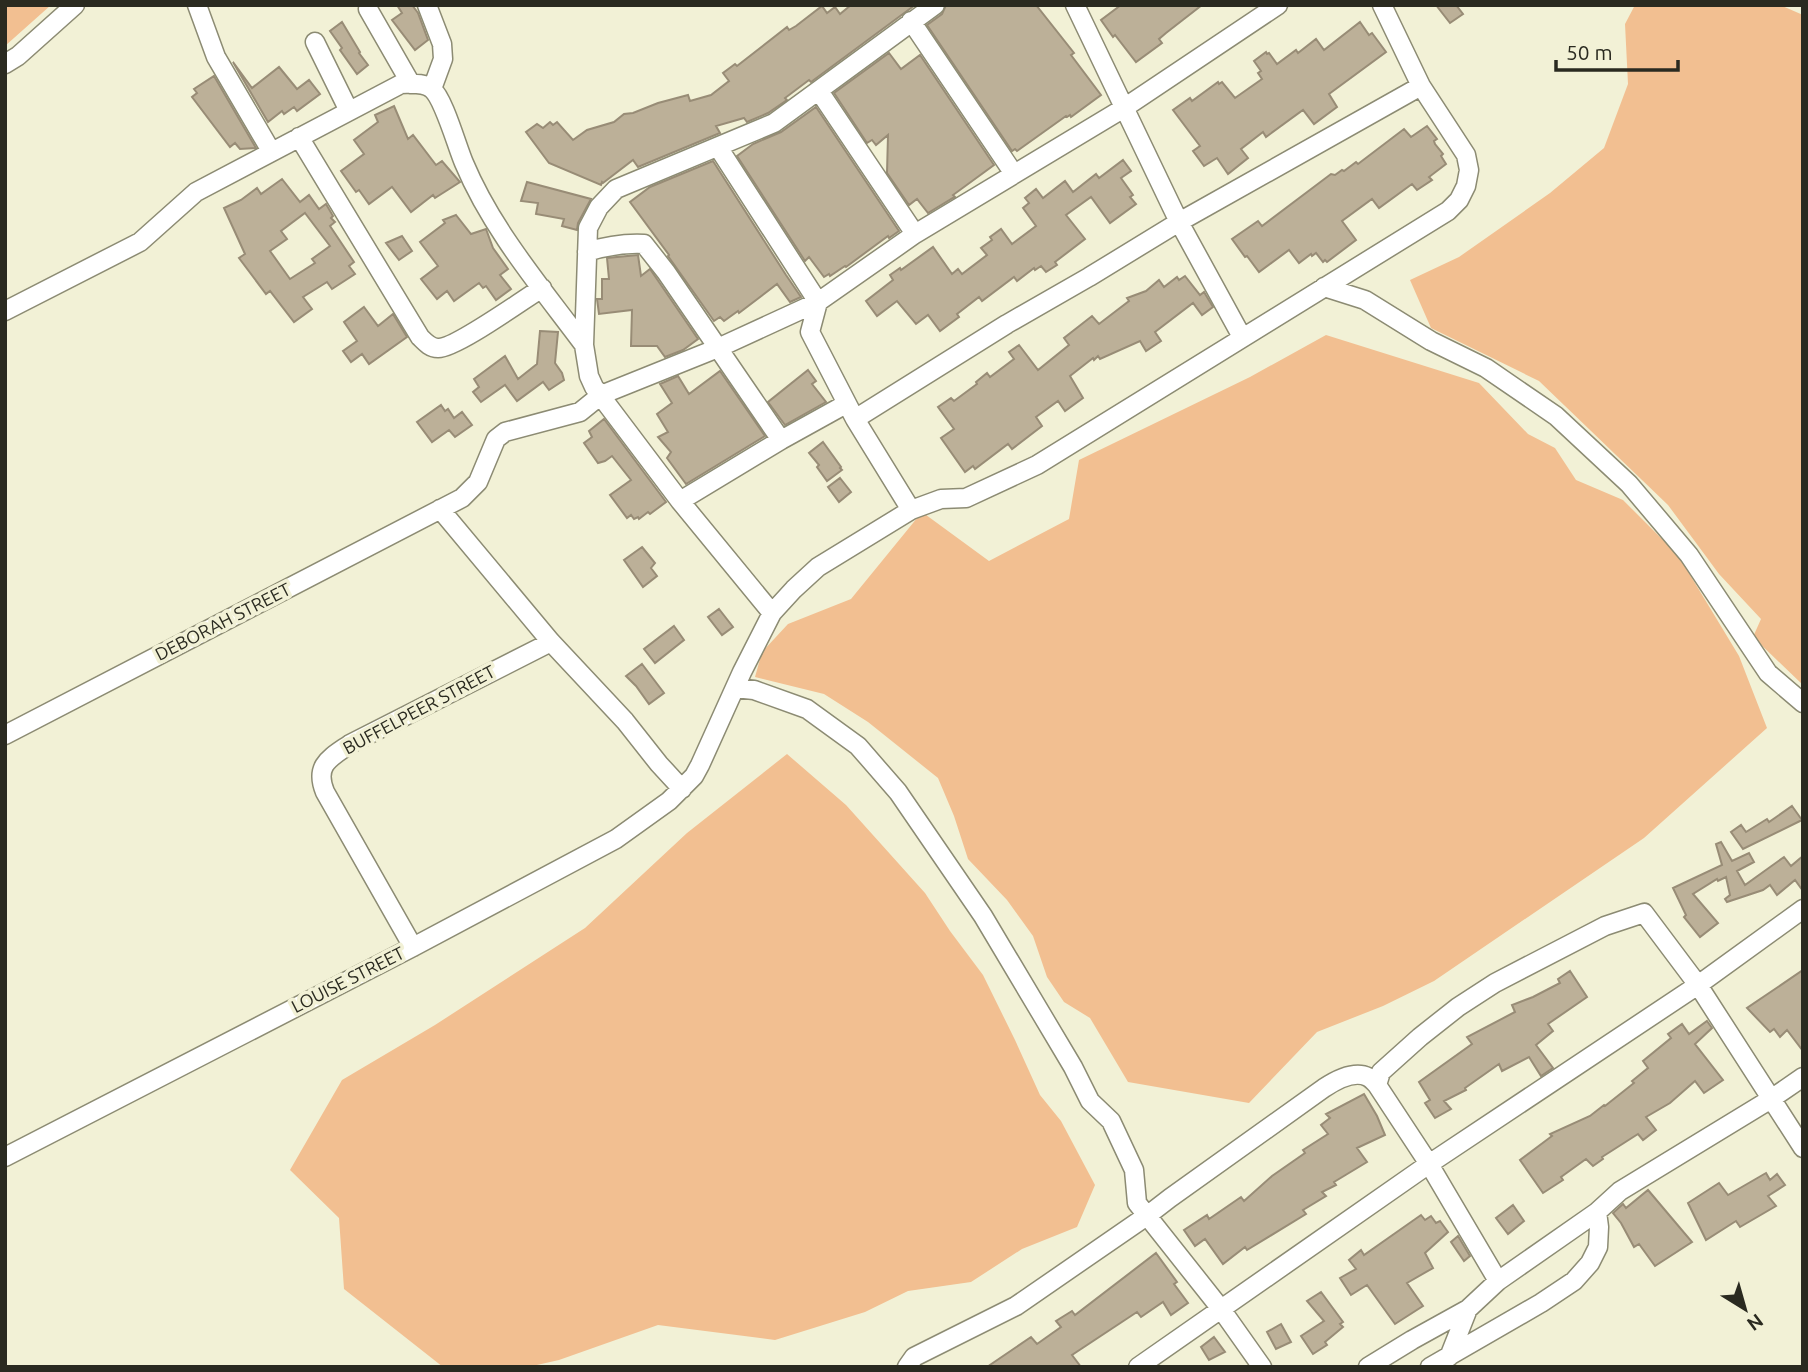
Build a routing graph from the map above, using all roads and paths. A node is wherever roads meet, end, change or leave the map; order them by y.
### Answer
1 (75, 5) edge
2 (197, 5) edge
3 (426, 5) edge
4 (935, 5) edge
5 (1075, 5) edge
6 (1278, 5) edge
7 (1382, 5) edge
8 (368, 9) dead end
9 (911, 21) junction
10 (316, 42) dead end
11 (5, 64) edge
12 (411, 84) junction
13 (1421, 86) junction
14 (432, 89) junction
15 (819, 91) junction
16 (1124, 108) junction
17 (349, 111) junction
18 (299, 137) junction
19 (718, 147) junction
20 (271, 151) junction
21 (1014, 174) junction
22 (1179, 222) junction
23 (915, 234) junction
24 (587, 252) junction
25 (1324, 287) junction
26 (542, 288) junction
27 (818, 302) junction
28 (5, 311) edge
29 (1242, 337) junction
30 (584, 345) junction
31 (718, 348) junction
32 (601, 395) junction
33 (850, 411) junction
34 (781, 440) junction
35 (680, 501) junction
36 (440, 509) junction
37 (911, 510) junction
38 (772, 612) junction
39 (551, 642) junction
40 (736, 688) junction
41 (1803, 703) edge
42 (5, 735) edge
43 (682, 789) junction
44 (1803, 909) edge
45 (413, 947) junction
46 (1698, 985) junction
47 (1803, 1077) edge
48 (1377, 1085) junction
49 (1771, 1099) junction
50 (1803, 1148) edge
51 (6, 1154) edge
52 (1429, 1164) junction
53 (1597, 1212) junction
54 (1148, 1215) junction
55 (1498, 1281) junction
56 (1221, 1309) junction
57 (1468, 1309) junction
58 (1450, 1357) junction
59 (906, 1367) edge
60 (1138, 1367) edge
61 (1262, 1367) edge
62 (1368, 1367) edge
63 (1430, 1367) edge

1 - 11 street
2 - 20 street
3 - 14 street
4 - 9 street
5 - 16 street
6 - 16 street, DEBORAH STREET
7 - 13 street, LOUISE STREET
8 - 12 street
9 - 15 street
9 - 21 street
10 - 17 street
12 - 14 street
12 - 17 street
13 - 22 street
13 - 25 street, LOUISE STREET
14 - 26 street
15 - 19 street
15 - 23 street
16 - 21 street, DEBORAH STREET
16 - 22 street
17 - 18 street
18 - 20 street
18 - 26 street
19 - 24 street
19 - 27 street
20 - 28 street
21 - 23 street, DEBORAH STREET
22 - 29 street
22 - 33 street
23 - 27 street, DEBORAH STREET
24 - 30 street
24 - 31 street
25 - 29 street, LOUISE STREET
25 - 41 street
26 - 30 street
27 - 31 street, DEBORAH STREET
27 - 33 street
29 - 37 street, LOUISE STREET
30 - 32 street
31 - 32 street, DEBORAH STREET
31 - 34 street
32 - 35 street
32 - 36 street, DEBORAH STREET
33 - 34 street
33 - 37 street
34 - 35 street
35 - 38 street
36 - 39 street
36 - 42 street, DEBORAH STREET
37 - 38 street, LOUISE STREET
38 - 40 street, LOUISE STREET
39 - 43 street
39 - 45 street, BUFFELPEER STREET
40 - 43 street, LOUISE STREET
40 - 54 street
43 - 45 street, LOUISE STREET
44 - 46 street
45 - 51 street, LOUISE STREET
46 - 48 street
46 - 49 street
46 - 52 street
47 - 49 street
48 - 52 street
48 - 54 street
49 - 50 street
49 - 53 street
52 - 55 street
52 - 56 street
53 - 55 street
53 - 58 street
54 - 56 street
54 - 59 street
55 - 57 street
56 - 60 street
56 - 61 street
57 - 58 street
57 - 62 street
58 - 63 street

